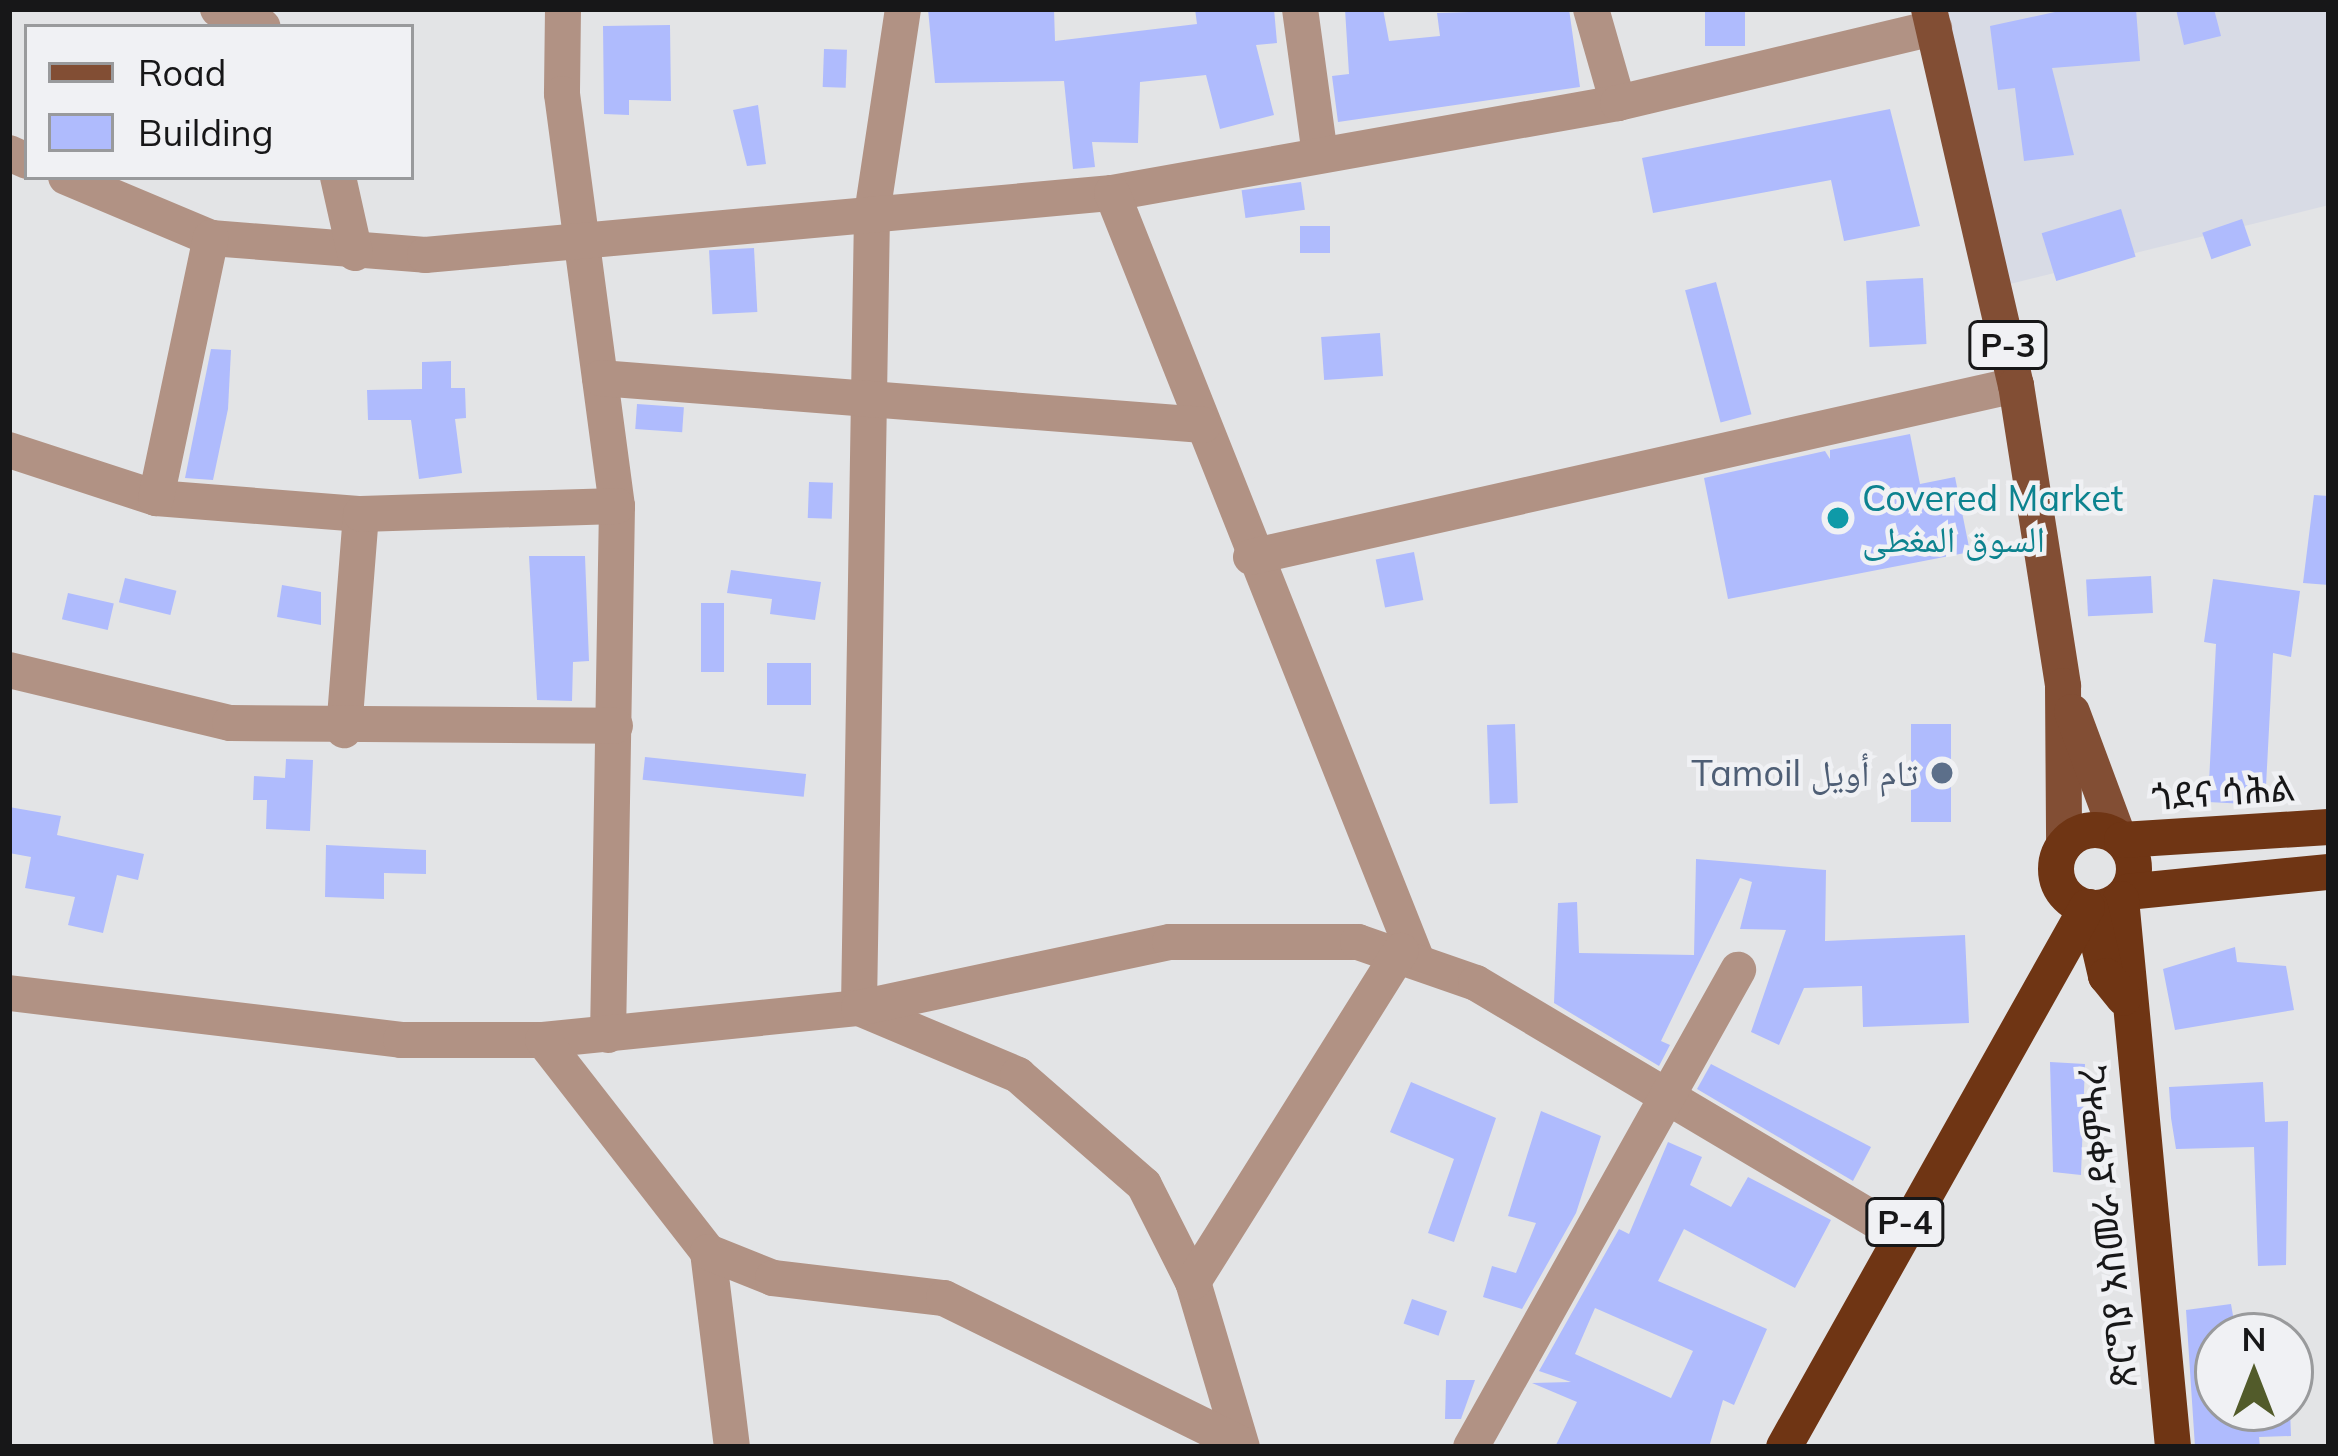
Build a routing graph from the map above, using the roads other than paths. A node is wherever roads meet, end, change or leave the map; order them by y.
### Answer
1 (218, 9) edge
2 (563, 9) edge
3 (903, 9) edge
4 (1300, 9) edge
5 (1592, 9) edge
6 (1931, 18) edge
7 (256, 24) edge
8 (1618, 103) junction
9 (1320, 155) junction
10 (73, 180) edge
11 (339, 180) edge
12 (1112, 193) junction
13 (872, 214) junction
14 (211, 238) junction
15 (579, 242) junction
16 (355, 253) junction
17 (600, 378) junction
18 (2016, 385) junction
19 (870, 396) junction
20 (1203, 425) junction
21 (9, 450) edge
22 (156, 498) junction
23 (617, 506) junction
24 (361, 514) junction
25 (1251, 557) junction
26 (9, 670) edge
27 (2062, 686) junction
28 (615, 726) junction
29 (344, 730) junction
30 (2329, 827) edge
31 (2120, 838) junction
32 (2064, 845) junction
33 (2329, 872) edge
34 (2097, 898) junction
35 (1409, 954) junction
36 (1738, 970) dead end
37 (9, 992) edge
38 (859, 1008) junction
39 (608, 1035) junction
40 (543, 1040) junction
41 (1667, 1104) junction
42 (1898, 1234) junction
43 (708, 1252) junction
44 (1193, 1282) junction
45 (1241, 1445) edge
46 (732, 1447) edge
47 (1472, 1447) edge
48 (1784, 1447) edge
49 (2173, 1447) edge

1 - 7 street
2 - 15 street
3 - 13 street
4 - 9 street
5 - 8 street
6 - 8 street
6 - 18 main road, P-3
8 - 9 street
9 - 12 street
10 - 14 street
11 - 16 street
12 - 13 street
12 - 20 street
13 - 15 street
13 - 19 street
14 - 16 street
14 - 22 street
15 - 16 street
15 - 17 street
17 - 19 street
17 - 23 street
18 - 25 street
18 - 27 main road, P-3
19 - 20 street
19 - 38 street
20 - 25 street
21 - 22 street
22 - 24 street
23 - 24 street
23 - 28 street
24 - 29 street
25 - 35 street
26 - 29 street
27 - 31 main road, P-3
27 - 32 main road, P-3
28 - 29 street
28 - 39 street
30 - 31 highway, ጎደና ሳሕል
31 - 32 highway, ጎደና ሳሕል
31 - 34 highway
32 - 34 highway
33 - 34 highway
34 - 42 highway, P-4
34 - 49 highway, ጽርግያ አስመራ ደቀምሓረ
35 - 38 street
35 - 41 street
35 - 44 street
36 - 41 street
37 - 40 street
38 - 39 street
38 - 44 street
39 - 40 street
40 - 43 street
41 - 42 street
41 - 47 street
42 - 48 highway, P-4
43 - 45 street
43 - 46 street
44 - 45 street

